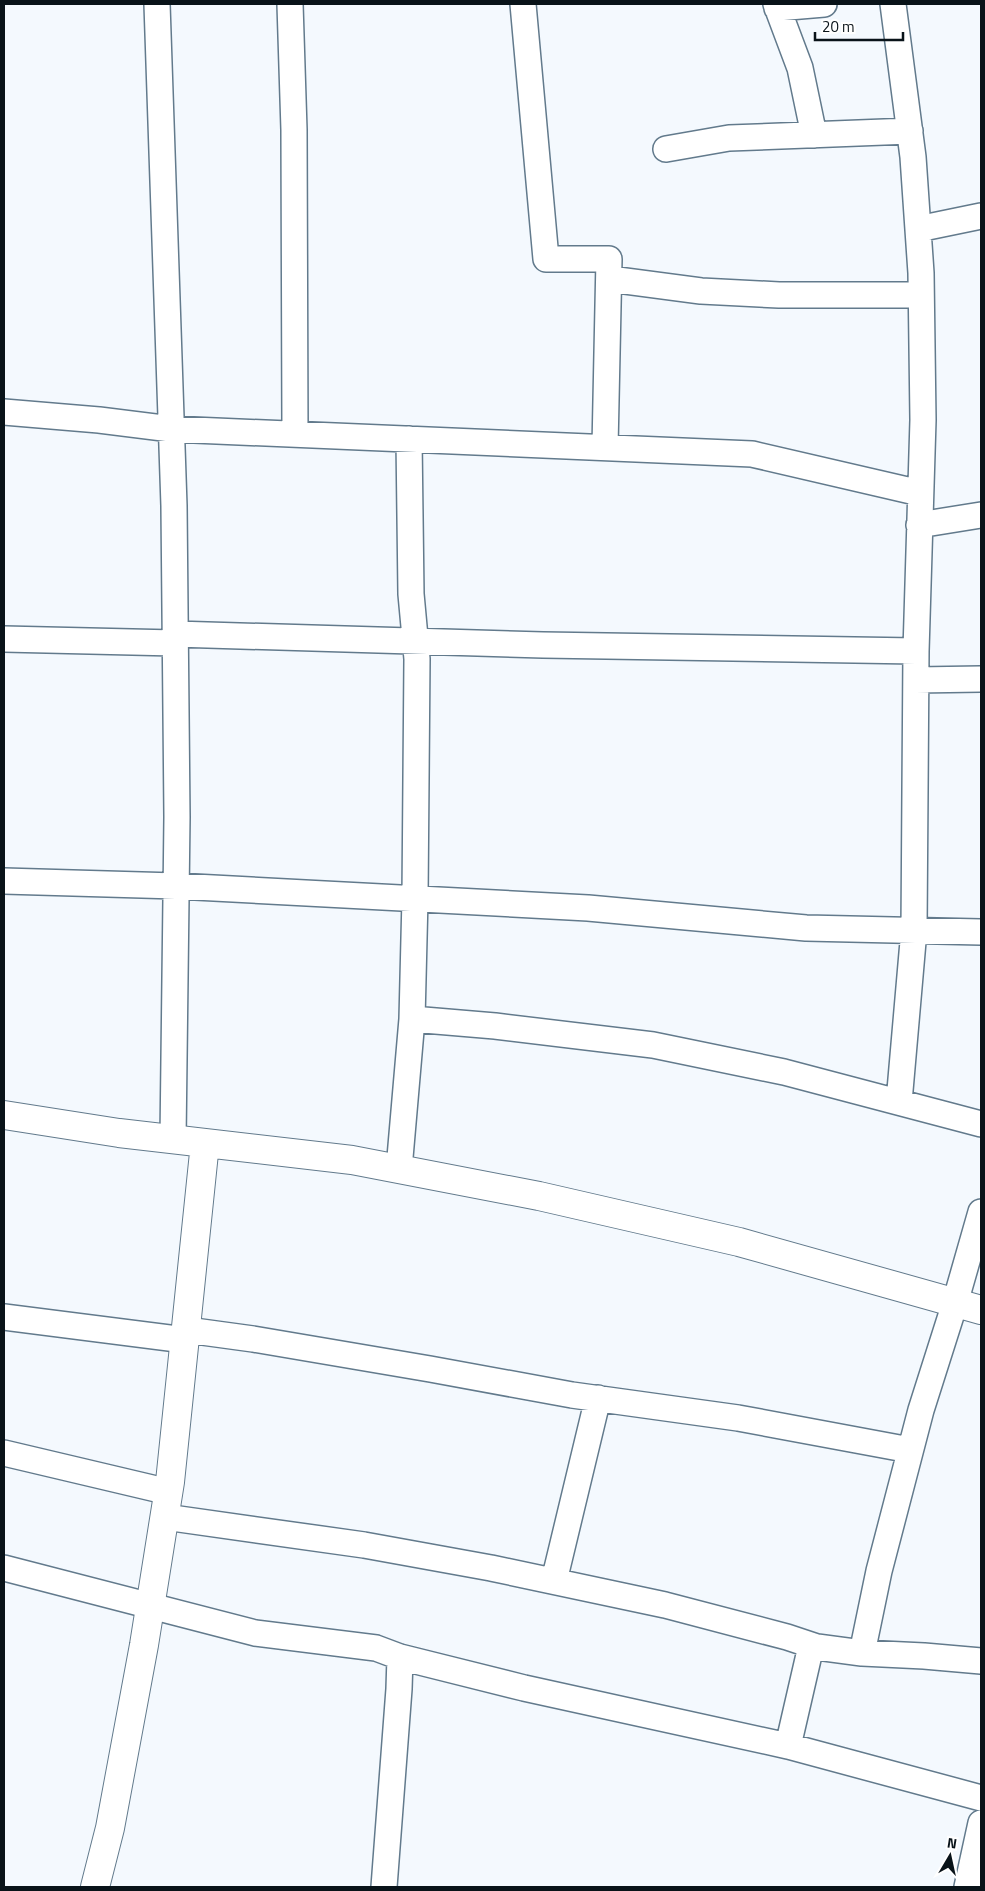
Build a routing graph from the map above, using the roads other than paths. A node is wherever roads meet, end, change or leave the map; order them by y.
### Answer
1 (157, 4) edge
2 (290, 4) edge
3 (523, 4) edge
4 (824, 4) edge
5 (893, 4) edge
6 (777, 6) edge
7 (910, 131) junction
8 (814, 135) junction
9 (666, 149) dead end
10 (981, 216) edge
11 (918, 229) junction
12 (610, 279) junction
13 (922, 295) junction
14 (4, 412) edge
15 (171, 429) junction
16 (295, 434) junction
17 (409, 439) junction
18 (605, 447) junction
19 (920, 493) junction
20 (981, 515) edge
21 (919, 525) junction
22 (4, 639) edge
23 (175, 639) junction
24 (415, 641) junction
25 (916, 651) junction
26 (981, 679) edge
27 (916, 680) junction
28 (4, 881) edge
29 (176, 886) junction
30 (415, 898) junction
31 (914, 930) junction
32 (981, 932) edge
33 (412, 1019) junction
34 (898, 1102) junction
35 (4, 1115) edge
36 (981, 1124) edge
37 (173, 1139) junction
38 (205, 1143) junction
39 (399, 1169) junction
40 (981, 1212) edge
41 (955, 1303) junction
42 (981, 1310) edge
43 (4, 1317) edge
44 (186, 1335) junction
45 (598, 1398) junction
46 (910, 1450) junction
47 (4, 1453) edge
48 (167, 1505) junction
49 (4, 1568) edge
50 (554, 1582) junction
51 (150, 1605) junction
52 (811, 1646) junction
53 (862, 1653) junction
54 (400, 1657) junction
55 (981, 1661) edge
56 (788, 1746) junction
57 (981, 1798) edge
58 (981, 1823) edge
59 (95, 1887) edge
60 (384, 1887) edge
61 (967, 1887) edge

1 - 15 street
2 - 16 street
3 - 12 street
4 - 6 street
5 - 7 street
6 - 8 street
7 - 8 street
7 - 11 street
8 - 9 street
10 - 11 street
11 - 13 street
12 - 13 street
12 - 18 street
13 - 19 street
14 - 15 street
15 - 16 street
15 - 23 street
16 - 17 street
17 - 18 street
17 - 24 street
18 - 19 street
19 - 21 street
20 - 21 street
21 - 25 street
22 - 23 street
23 - 24 street
23 - 29 street
24 - 25 street
24 - 30 street
25 - 27 street
26 - 27 street
27 - 31 street
28 - 29 street
29 - 30 street
29 - 37 street
30 - 31 street
30 - 33 street
31 - 32 street
31 - 34 street
33 - 34 street
33 - 39 street
34 - 36 street
35 - 37 street
37 - 38 street
38 - 39 street
38 - 44 street
39 - 41 street
40 - 41 street
41 - 42 street
41 - 46 street
43 - 44 street
44 - 45 street
44 - 48 street
45 - 46 street
45 - 50 street
46 - 53 street
47 - 48 street
48 - 50 street
48 - 51 street
49 - 51 street
50 - 52 street
51 - 54 street
51 - 59 street
52 - 53 street
52 - 56 street
53 - 55 street
54 - 56 street
54 - 60 street
56 - 57 street
58 - 61 street

